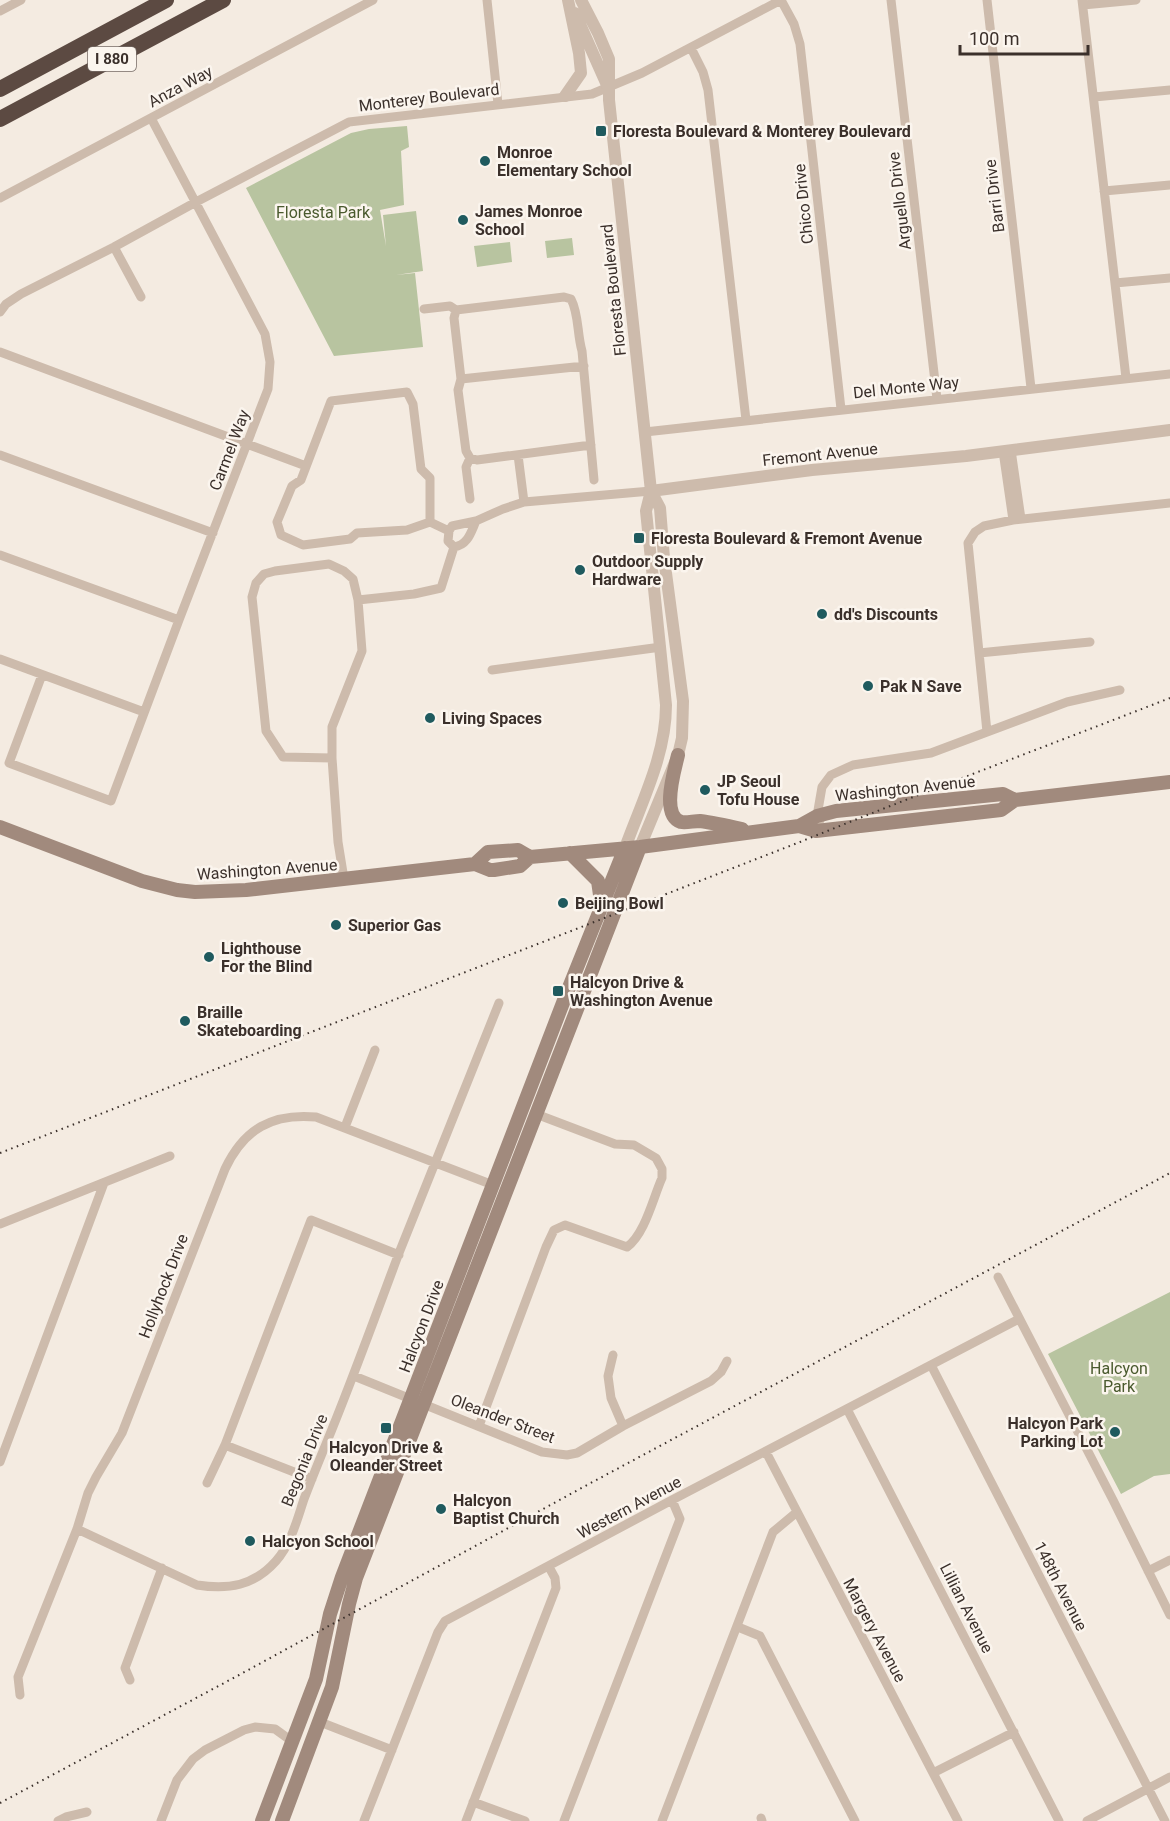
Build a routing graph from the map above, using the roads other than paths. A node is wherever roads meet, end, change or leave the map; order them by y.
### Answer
1 (21, 0) edge
2 (166, 0) edge
3 (223, 0) edge
4 (373, 0) edge
5 (487, 0) edge
6 (568, 0) edge
7 (581, 0) edge
8 (781, 0) edge
9 (891, 0) edge
10 (987, 0) edge
11 (1136, 0) edge
12 (1083, 3) edge
13 (5, 6) edge
14 (691, 48) junction
15 (608, 86) junction
16 (0, 89) edge
17 (1170, 90) edge
18 (565, 96) junction
19 (1094, 97) junction
20 (498, 104) junction
21 (0, 118) edge
22 (151, 118) junction
23 (1170, 185) edge
24 (1104, 191) junction
25 (0, 198) edge
26 (196, 202) junction
27 (114, 247) junction
28 (1170, 278) edge
29 (1115, 283) junction
30 (141, 297) dead end
31 (424, 309) dead end
32 (456, 310) junction
33 (0, 312) edge
34 (0, 352) edge
35 (584, 366) junction
36 (1170, 374) edge
37 (461, 378) junction
38 (1126, 378) junction
39 (1031, 388) junction
40 (937, 399) junction
41 (841, 409) junction
42 (746, 420) junction
43 (1170, 430) edge
44 (645, 432) junction
45 (248, 444) junction
46 (591, 445) junction
47 (1007, 450) junction
48 (0, 455) edge
49 (518, 455) junction
50 (470, 458) junction
51 (306, 466) junction
52 (594, 480) dead end
53 (651, 491) junction
54 (470, 499) dead end
55 (524, 502) junction
56 (1170, 503) edge
57 (1017, 520) junction
58 (476, 521) junction
59 (430, 522) junction
60 (448, 531) junction
61 (213, 532) junction
62 (454, 547) junction
63 (0, 555) edge
64 (358, 600) junction
65 (179, 620) junction
66 (1090, 642) dead end
67 (661, 647) junction
68 (979, 654) junction
69 (0, 659) edge
70 (492, 670) dead end
71 (42, 675) junction
72 (1120, 690) dead end
73 (144, 712) junction
74 (987, 732) junction
75 (678, 755) junction
76 (332, 758) junction
77 (1170, 782) edge
78 (1015, 800) junction
79 (818, 816) junction
80 (800, 826) junction
81 (0, 828) edge
82 (829, 829) junction
83 (756, 831) junction
84 (640, 847) junction
85 (625, 848) junction
86 (570, 853) junction
87 (344, 879) junction
88 (601, 906) junction
89 (499, 1003) dead end
90 (375, 1050) dead end
91 (536, 1114) junction
92 (345, 1127) junction
93 (170, 1156) dead end
94 (435, 1163) junction
95 (104, 1184) junction
96 (493, 1185) junction
97 (0, 1224) edge
98 (399, 1254) junction
99 (998, 1277) dead end
100 (1019, 1319) junction
101 (613, 1355) dead end
102 (727, 1361) dead end
103 (931, 1365) junction
104 (354, 1376) junction
105 (410, 1399) junction
106 (424, 1404) junction
107 (847, 1409) junction
108 (479, 1426) junction
109 (623, 1426) junction
110 (225, 1445) junction
111 (766, 1452) junction
112 (0, 1462) edge
113 (312, 1479) junction
114 (207, 1483) dead end
115 (672, 1500) junction
116 (368, 1507) junction
117 (797, 1512) junction
118 (77, 1529) junction
119 (373, 1535) junction
120 (1170, 1560) edge
121 (549, 1567) junction
122 (162, 1568) junction
123 (1148, 1571) junction
124 (1170, 1615) edge
125 (738, 1627) junction
126 (130, 1680) dead end
127 (20, 1695) dead end
128 (320, 1722) junction
129 (1014, 1732) junction
130 (293, 1742) junction
131 (392, 1750) junction
132 (933, 1773) junction
133 (1170, 1777) edge
134 (1148, 1788) junction
135 (473, 1802) junction
136 (87, 1812) dead end
137 (58, 1821) edge
138 (161, 1821) edge
139 (262, 1821) edge
140 (282, 1821) edge
141 (364, 1821) edge
142 (466, 1821) edge
143 (525, 1821) edge
144 (564, 1821) edge
145 (662, 1821) edge
146 (855, 1821) edge
147 (958, 1821) edge
148 (1059, 1821) edge
149 (1087, 1821) edge
150 (1165, 1821) edge

1 - 13 street
2 - 16 highway, I 880
3 - 21 highway, I 880
4 - 22 street, Anza Way
5 - 20 street
6 - 15 street, Floresta Boulevard
6 - 18 street
7 - 15 street, Floresta Boulevard
8 - 14 street, Monterey Boulevard
8 - 41 street, Chico Drive
9 - 40 street, Arguello Drive
10 - 39 street, Barri Drive
11 - 12 street
12 - 19 street
14 - 15 street, Monterey Boulevard
14 - 42 street
15 - 18 street, Monterey Boulevard
15 - 44 street, Floresta Boulevard
17 - 19 street
18 - 20 street, Monterey Boulevard
19 - 24 street
20 - 26 street, Monterey Boulevard
22 - 25 street, Anza Way
22 - 26 street, Carmel Way
23 - 24 street
24 - 29 street
26 - 27 street, Monterey Boulevard
26 - 45 street, Carmel Way
27 - 30 street
27 - 33 street, Monterey Boulevard
28 - 29 street
29 - 38 street
31 - 32 street
32 - 35 street
32 - 37 street
34 - 45 street
35 - 37 street
35 - 46 street
36 - 38 street, Del Monte Way
37 - 50 street
38 - 39 street, Del Monte Way
39 - 40 street, Del Monte Way
40 - 41 street, Del Monte Way
41 - 42 street, Del Monte Way
42 - 44 street, Del Monte Way
43 - 47 street, Fremont Avenue
44 - 53 street, Floresta Boulevard
45 - 51 street
45 - 61 street, Carmel Way
46 - 49 street
46 - 52 street
47 - 53 street, Fremont Avenue
47 - 57 street
48 - 61 street
49 - 50 street
49 - 55 street
50 - 54 street
51 - 59 street
51 - 59 street
53 - 55 street, Fremont Avenue
53 - 67 street, Floresta Boulevard
53 - 75 street, Floresta Boulevard
55 - 58 street, Fremont Avenue
56 - 57 street
57 - 68 street
58 - 60 street, Fremont Avenue
58 - 62 street
59 - 60 street
60 - 62 street
61 - 65 street, Carmel Way
62 - 64 street
63 - 65 street
64 - 76 street
64 - 76 street
65 - 73 street, Carmel Way
66 - 68 street
67 - 70 street
67 - 85 street, Floresta Boulevard
68 - 74 street
69 - 71 street
71 - 73 street
71 - 73 street, Carmel Way
72 - 74 street
74 - 79 street
75 - 83 main road
75 - 84 street, Floresta Boulevard
76 - 87 street
77 - 78 main road, Washington Avenue
78 - 79 main road, Washington Avenue
78 - 82 main road, Washington Avenue
79 - 80 main road, Washington Avenue
79 - 82 street
80 - 82 main road, Washington Avenue
80 - 83 main road, Washington Avenue
81 - 87 main road, Washington Avenue
83 - 84 main road, Washington Avenue
84 - 85 main road, Washington Avenue
84 - 91 main road, Halcyon Drive
85 - 86 main road, Washington Avenue
85 - 88 main road, Halcyon Drive
86 - 87 main road, Washington Avenue
86 - 88 main road
88 - 96 main road, Halcyon Drive
89 - 94 street, Begonia Drive
90 - 92 street
91 - 106 main road, Halcyon Drive
91 - 108 street
92 - 94 street, Hollyhock Drive
92 - 118 street, Hollyhock Drive
93 - 95 street
94 - 96 street, Hollyhock Drive
94 - 98 street, Begonia Drive
95 - 97 street
95 - 112 street
96 - 105 main road, Halcyon Drive
98 - 104 street, Begonia Drive
98 - 110 street
99 - 100 street
100 - 103 street, Western Avenue
100 - 123 street
101 - 109 street
102 - 109 street, Oleander Street
103 - 107 street, Western Avenue
103 - 134 street, 148th Avenue
104 - 105 street, Oleander Street
104 - 113 street, Begonia Drive
105 - 106 street, Oleander Street
105 - 116 main road, Halcyon Drive
106 - 108 street, Oleander Street
106 - 119 main road, Halcyon Drive
107 - 111 street, Western Avenue
107 - 129 street, Lillian Avenue
108 - 109 street, Oleander Street
110 - 113 street
110 - 114 street
111 - 115 street, Western Avenue
111 - 117 street, Margery Avenue
113 - 122 street, Begonia Drive
115 - 121 street, Western Avenue
115 - 144 street
116 - 119 main road
116 - 130 main road, Halcyon Drive
117 - 125 street
117 - 132 street, Margery Avenue
118 - 122 street, Begonia Drive
118 - 127 street, Hollyhock Drive
119 - 128 main road, Halcyon Drive
120 - 123 street
121 - 131 street, Western Avenue
121 - 135 street
122 - 126 street
123 - 124 street
125 - 145 street
125 - 146 street
128 - 131 street
128 - 140 main road, Halcyon Drive
129 - 132 street
129 - 148 street, Lillian Avenue
130 - 138 street
130 - 139 main road, Halcyon Drive
131 - 141 street, Western Avenue
132 - 147 street, Margery Avenue
133 - 134 street
134 - 149 street
134 - 150 street, 148th Avenue
135 - 142 street
135 - 143 street
136 - 137 street

